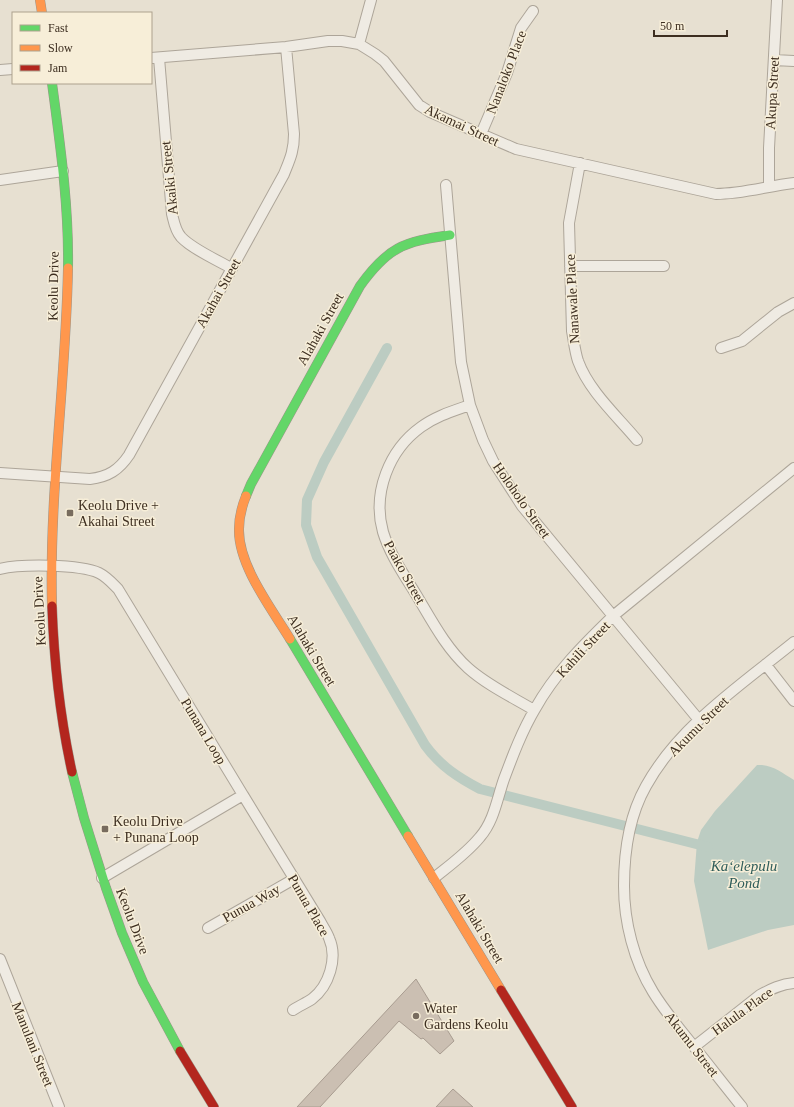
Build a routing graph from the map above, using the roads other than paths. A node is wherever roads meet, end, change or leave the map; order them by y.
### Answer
1 (40, 0) edge
2 (371, 0) edge
3 (777, 0) edge
4 (533, 11) dead end
5 (42, 12) edge
6 (359, 44) junction
7 (286, 46) junction
8 (155, 58) edge
9 (774, 60) junction
10 (794, 61) edge
11 (12, 69) edge
12 (0, 70) edge
13 (52, 84) edge
14 (481, 134) junction
15 (580, 163) junction
16 (63, 171) junction
17 (0, 180) edge
18 (794, 183) edge
19 (446, 184) dead end
20 (769, 186) junction
21 (450, 235) junction
22 (570, 266) junction
23 (664, 266) dead end
24 (231, 268) junction
25 (794, 303) edge
26 (721, 348) dead end
27 (470, 405) junction
28 (637, 440) dead end
29 (794, 468) edge
30 (0, 473) edge
31 (56, 478) junction
32 (51, 566) junction
33 (0, 569) edge
34 (613, 616) junction
35 (794, 642) edge
36 (766, 666) junction
37 (794, 701) edge
38 (534, 710) junction
39 (699, 720) junction
40 (243, 794) junction
41 (102, 878) junction
42 (434, 878) junction
43 (294, 879) junction
44 (208, 928) dead end
45 (0, 959) edge
46 (794, 983) edge
47 (293, 1010) dead end
48 (694, 1047) junction
49 (58, 1107) edge
50 (214, 1107) edge
51 (572, 1107) edge
52 (742, 1107) edge

1 - 5 main road
2 - 6 street
3 - 9 street, Akupa Street
4 - 14 street, Nanaloko Place
6 - 7 street, Akamai Street
6 - 14 street, Akamai Street
7 - 8 street, Akamai Street
7 - 24 street, Akahai Street
8 - 24 street, Akaiki Street
9 - 10 street
9 - 20 street, Akupa Street
11 - 12 street
13 - 16 main road, Keolu Drive
14 - 15 street, Akamai Street
15 - 20 street, Akamai Street
15 - 22 street, Nanawale Place
16 - 17 street
16 - 31 main road, Keolu Drive
18 - 20 street, Akamai Street
19 - 21 street, Holoholo Street
21 - 27 street, Holoholo Street
21 - 42 main road, Alahaki Street
22 - 23 street
22 - 28 street, Nanawale Place
24 - 31 street, Akahai Street
25 - 26 street
27 - 34 street, Holoholo Street
27 - 38 street, Paako Street
29 - 34 street, Kahili Street
30 - 31 street, Akahai Street
31 - 32 main road, Keolu Drive
32 - 33 street
32 - 40 street, Punana Loop
32 - 41 main road, Keolu Drive
34 - 38 street, Kahili Street
34 - 39 street, Holoholo Street
35 - 36 street, Akumu Street
36 - 37 street
36 - 39 street, Akumu Street
38 - 42 street, Kahili Street
39 - 48 street, Akumu Street
40 - 41 street
40 - 43 street, Punua Place
41 - 50 main road, Keolu Drive
42 - 51 main road, Alahaki Street
43 - 44 street, Punua Way
43 - 47 street, Punua Place
45 - 49 street, Manulani Street
46 - 48 street, Halula Place
48 - 52 street, Akumu Street

